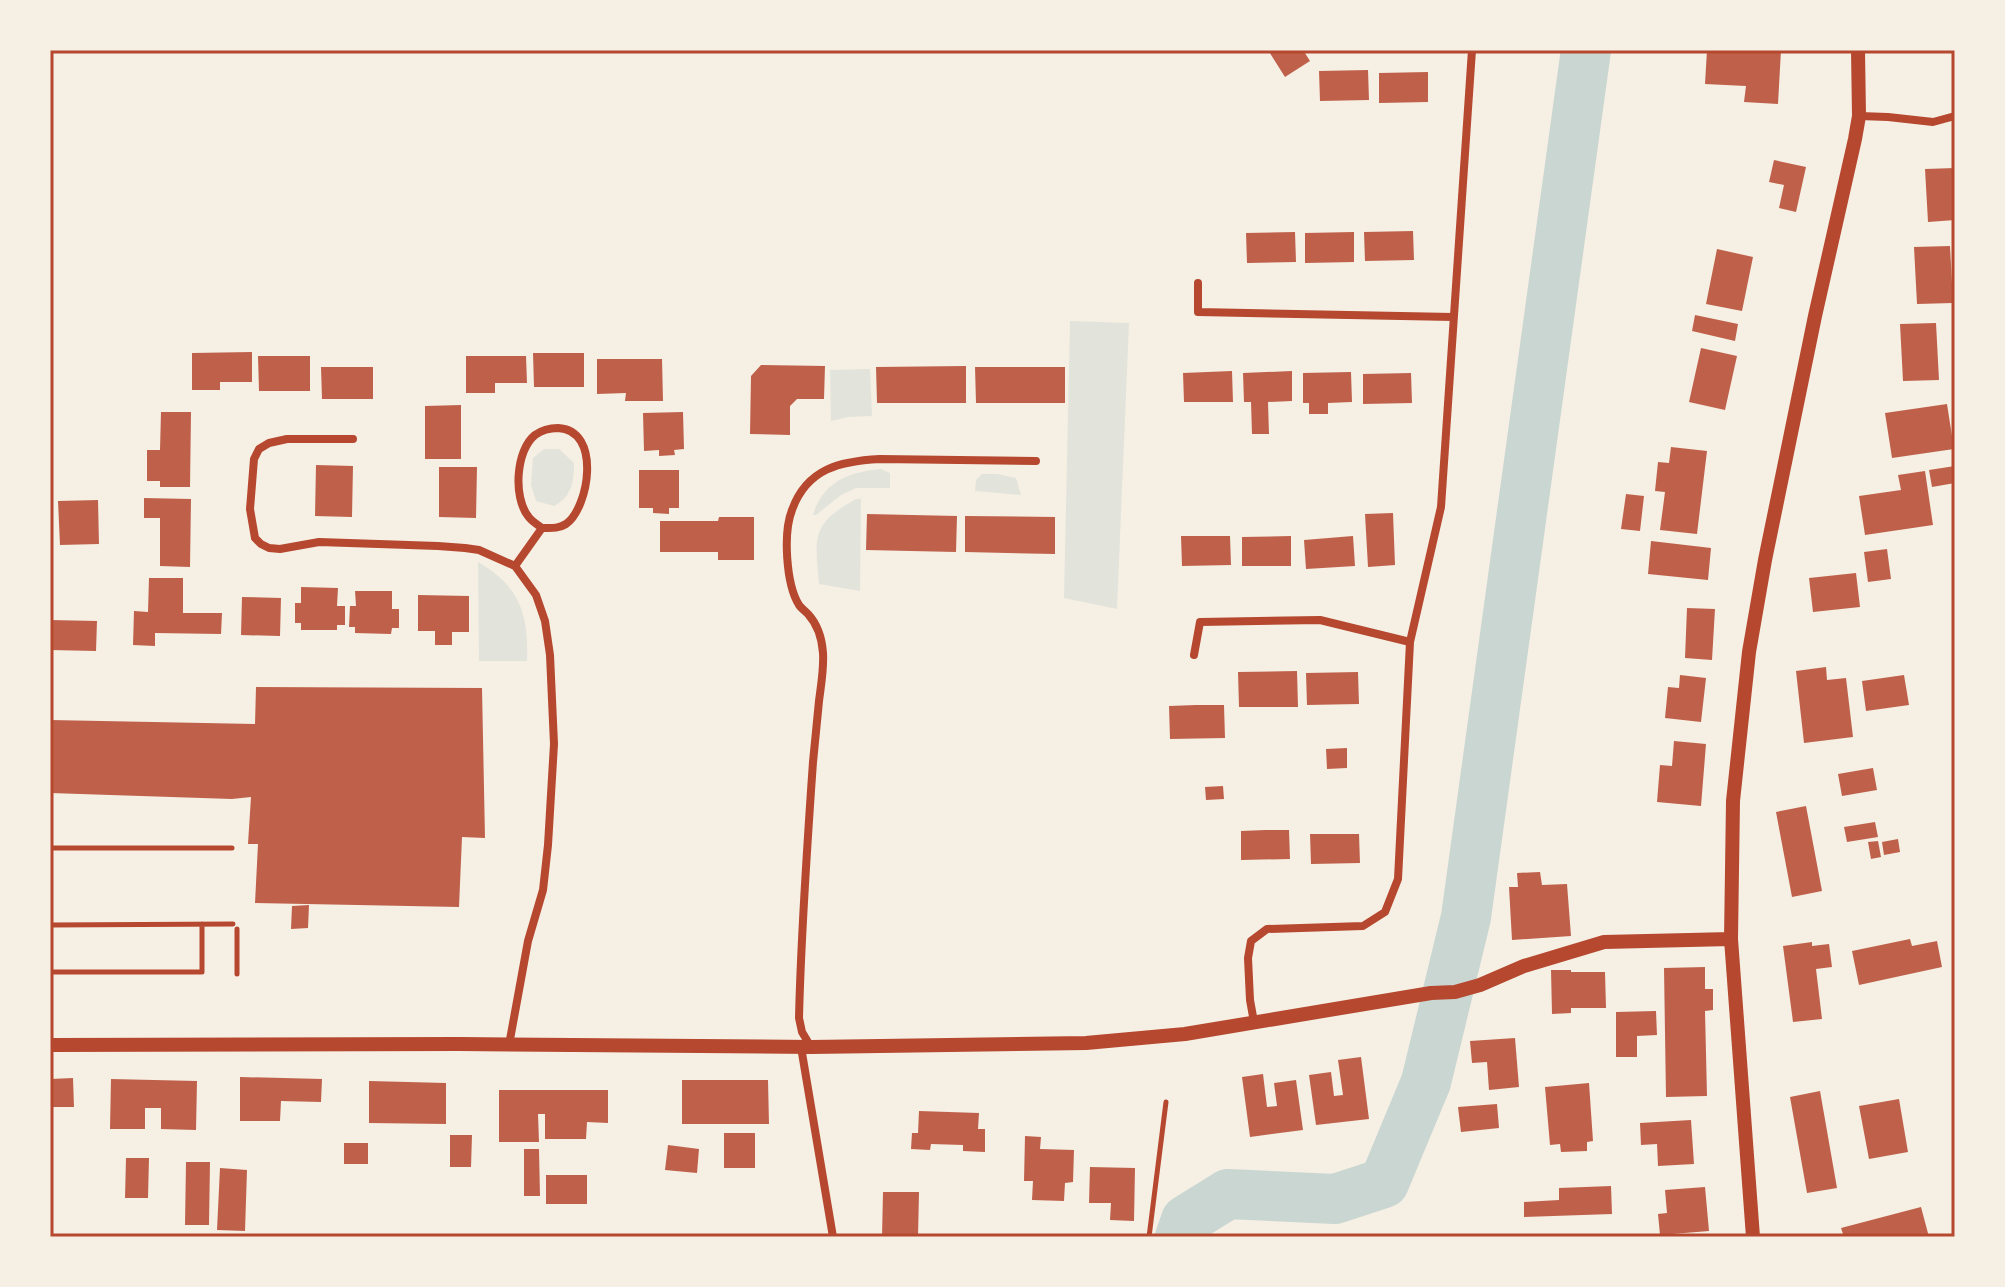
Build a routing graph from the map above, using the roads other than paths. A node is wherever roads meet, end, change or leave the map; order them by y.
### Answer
1 (1472, 50) edge
2 (1858, 50) edge
3 (1859, 116) junction
4 (1955, 116) edge
5 (1198, 283) dead end
6 (1453, 317) junction
7 (353, 439) dead end
8 (1036, 461) dead end
9 (542, 528) junction
10 (515, 566) junction
11 (1410, 642) junction
12 (1194, 655) dead end
13 (1731, 939) junction
14 (1254, 1022) junction
15 (50, 1045) edge
16 (509, 1046) junction
17 (806, 1047) junction
18 (833, 1237) edge
19 (1753, 1237) edge

1 - 6 street
2 - 3 street
3 - 4 street
3 - 13 street
5 - 6 street
6 - 11 street
7 - 10 street
8 - 17 street
9 - 9 street
9 - 10 street
10 - 16 street
11 - 12 street
11 - 14 street
13 - 14 street
13 - 19 street
14 - 17 street
15 - 16 street
16 - 17 street
17 - 18 street

